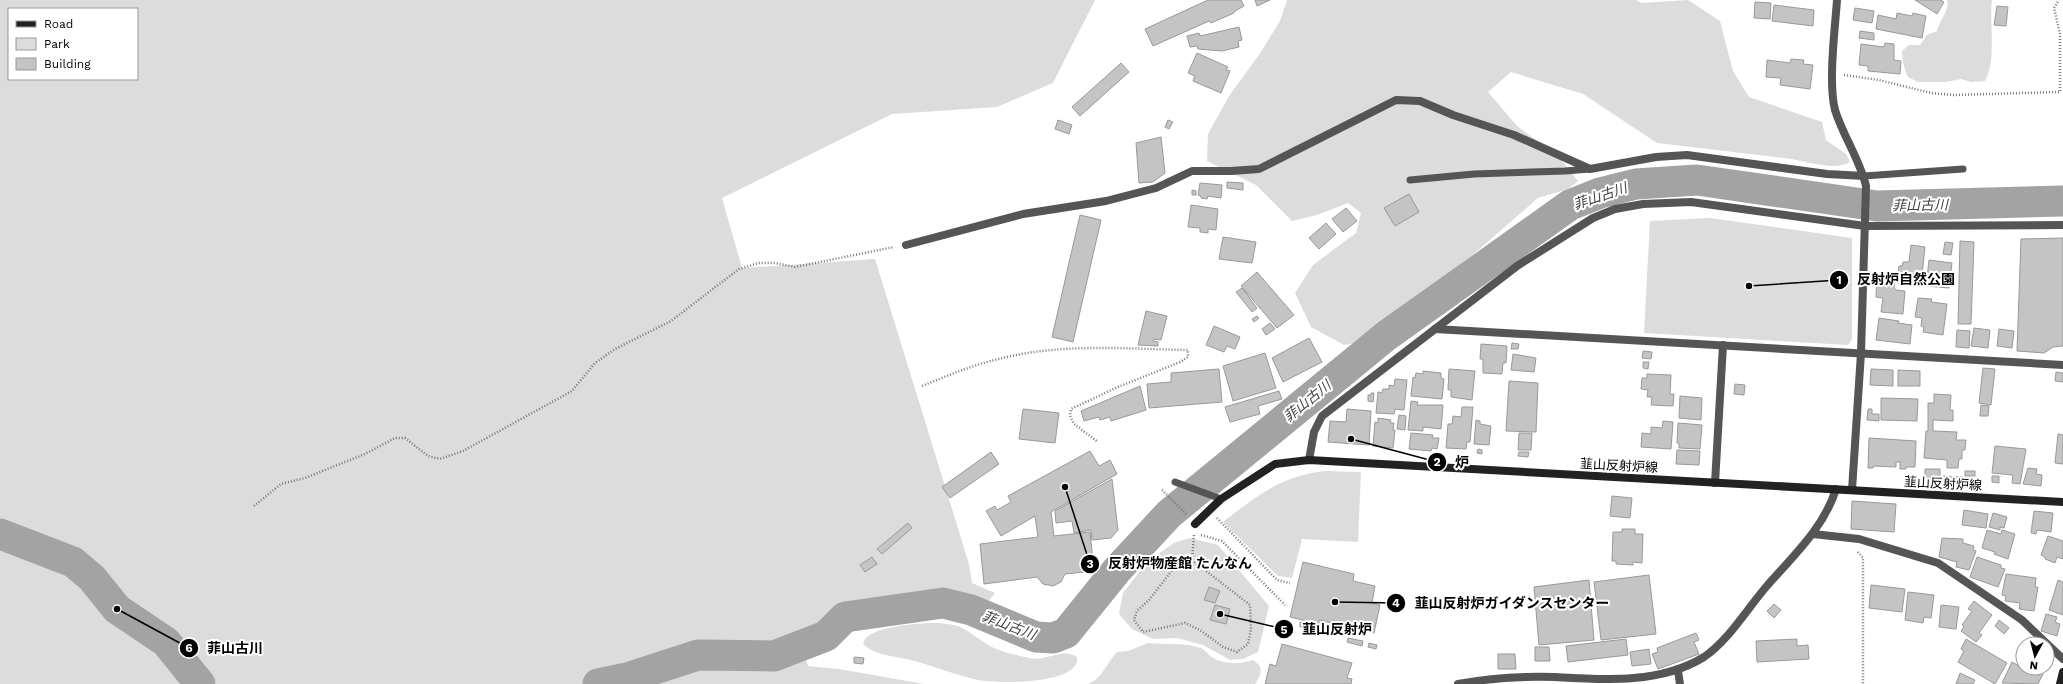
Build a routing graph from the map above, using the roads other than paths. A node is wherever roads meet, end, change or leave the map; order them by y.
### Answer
1 (1836, 0) edge
2 (1590, 168) junction
3 (1963, 169) dead end
4 (1864, 176) junction
5 (1410, 180) dead end
6 (1865, 224) junction
7 (2063, 225) edge
8 (906, 245) road end
9 (1436, 329) junction
10 (1723, 345) junction
11 (1861, 353) junction
12 (2063, 365) edge
13 (1309, 460) junction
14 (1175, 482) dead end
15 (1715, 482) junction
16 (1836, 489) junction
17 (1852, 490) junction
18 (1221, 500) junction
19 (2063, 502) edge
20 (1195, 524) road end
21 (1813, 534) junction
22 (2063, 659) edge
23 (1678, 671) junction
24 (2063, 672) edge
25 (1458, 684) edge
26 (1680, 684) edge
27 (2060, 684) edge

1 - 4 street
2 - 4 street
2 - 5 lane
2 - 8 street
3 - 4 lane
4 - 6 street
6 - 7 street
6 - 9 street
6 - 11 street
9 - 10 street
9 - 13 street
10 - 11 street
10 - 15 street
11 - 12 street
11 - 17 street
13 - 15 main road, 韮山反射炉線
13 - 18 main road, 韮山反射炉線
14 - 18 lane
15 - 16 main road, 韮山反射炉線
16 - 17 main road, 韮山反射炉線
16 - 21 street
17 - 19 main road, 韮山反射炉線
18 - 20 main road, 韮山反射炉線
21 - 22 street
21 - 23 street
23 - 25 street
23 - 26 street
24 - 27 main road

